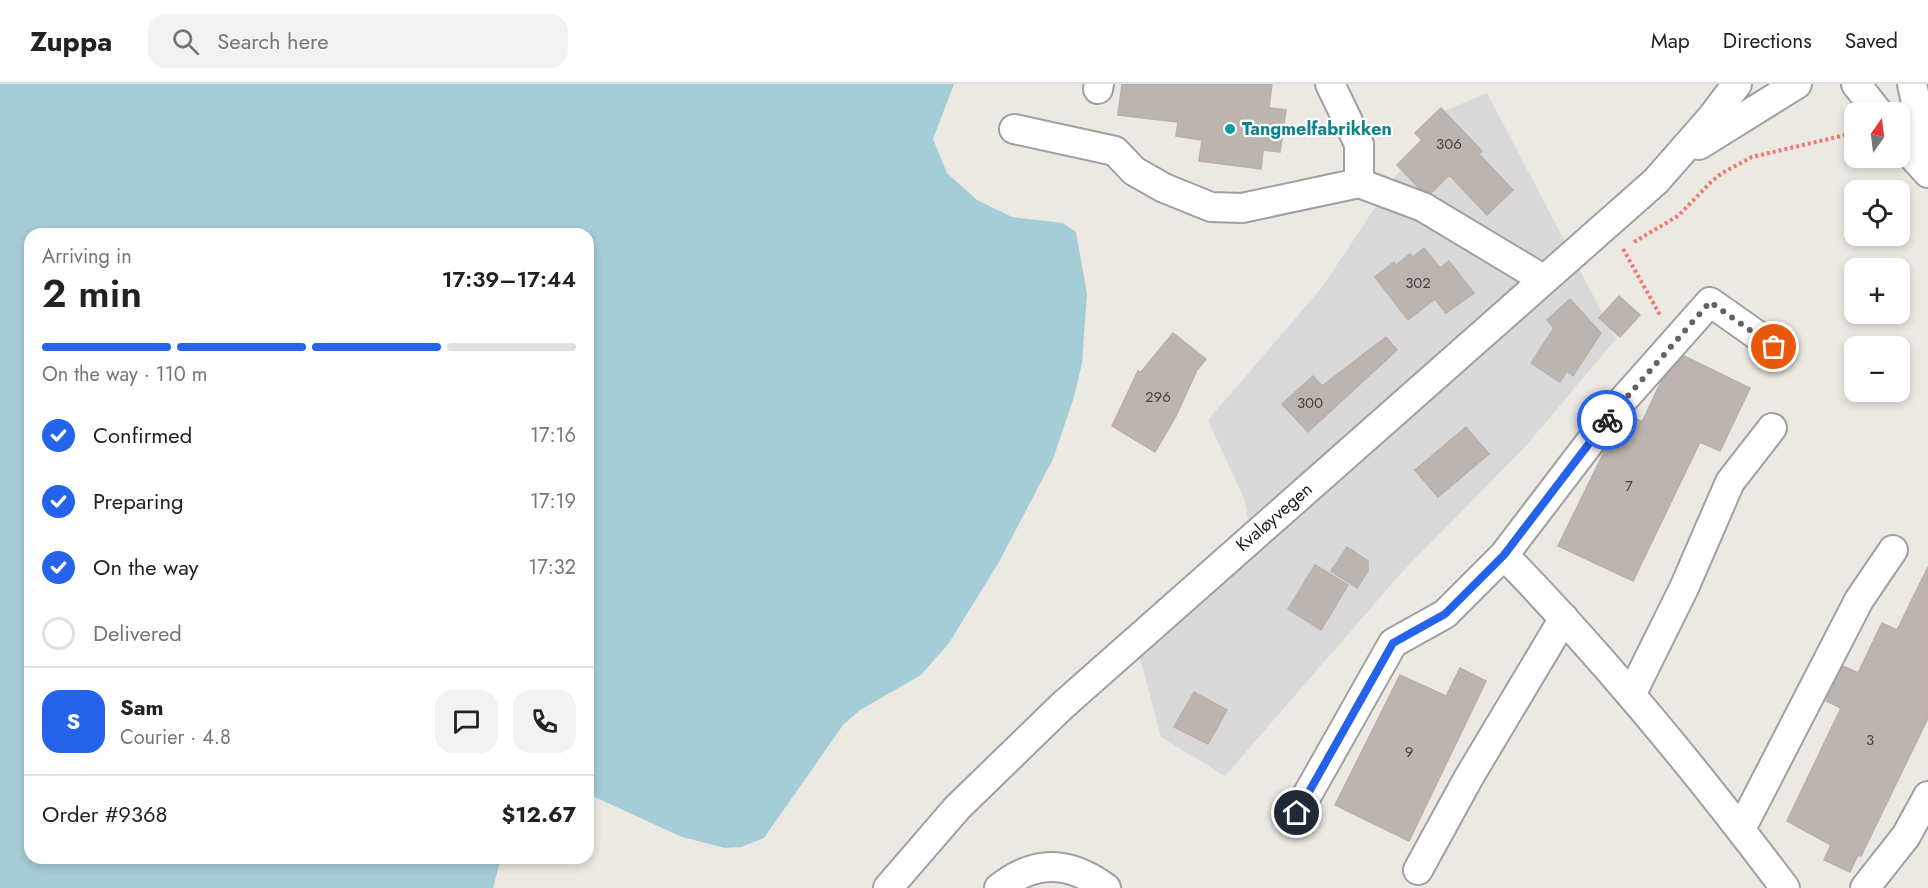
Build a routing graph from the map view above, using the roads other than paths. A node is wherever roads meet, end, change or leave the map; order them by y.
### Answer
1 (1330, 84) edge
2 (1737, 84) edge
3 (1797, 84) edge
4 (1856, 84) edge
5 (1912, 84) edge
6 (1870, 102) edge
7 (1014, 129) dead end
8 (1910, 153) edge
9 (1928, 158) edge
10 (1675, 161) junction
11 (1928, 173) edge
12 (1359, 183) junction
13 (1543, 279) junction
14 (1774, 347) dead end
15 (1772, 428) dead end
16 (1893, 550) dead end
17 (1504, 555) junction
18 (1564, 618) junction
19 (1630, 695) junction
20 (1928, 796) edge
21 (1297, 813) dead end
22 (1741, 829) junction
23 (1418, 870) dead end
24 (888, 888) edge
25 (999, 888) edge
26 (1106, 888) edge
27 (1785, 888) edge
28 (1865, 888) edge

1 - 12 street
2 - 10 street, Kvaløyvegen
3 - 10 street, Kvaløyvegen
4 - 6 street
5 - 9 street
7 - 12 street
8 - 11 street
10 - 13 street, Kvaløyvegen
12 - 13 street
13 - 24 street, Kvaløyvegen
14 - 17 street
15 - 19 street
16 - 22 street
17 - 18 street
17 - 21 street
18 - 19 street
18 - 23 street
19 - 22 street
20 - 28 street
22 - 27 street
25 - 26 street

